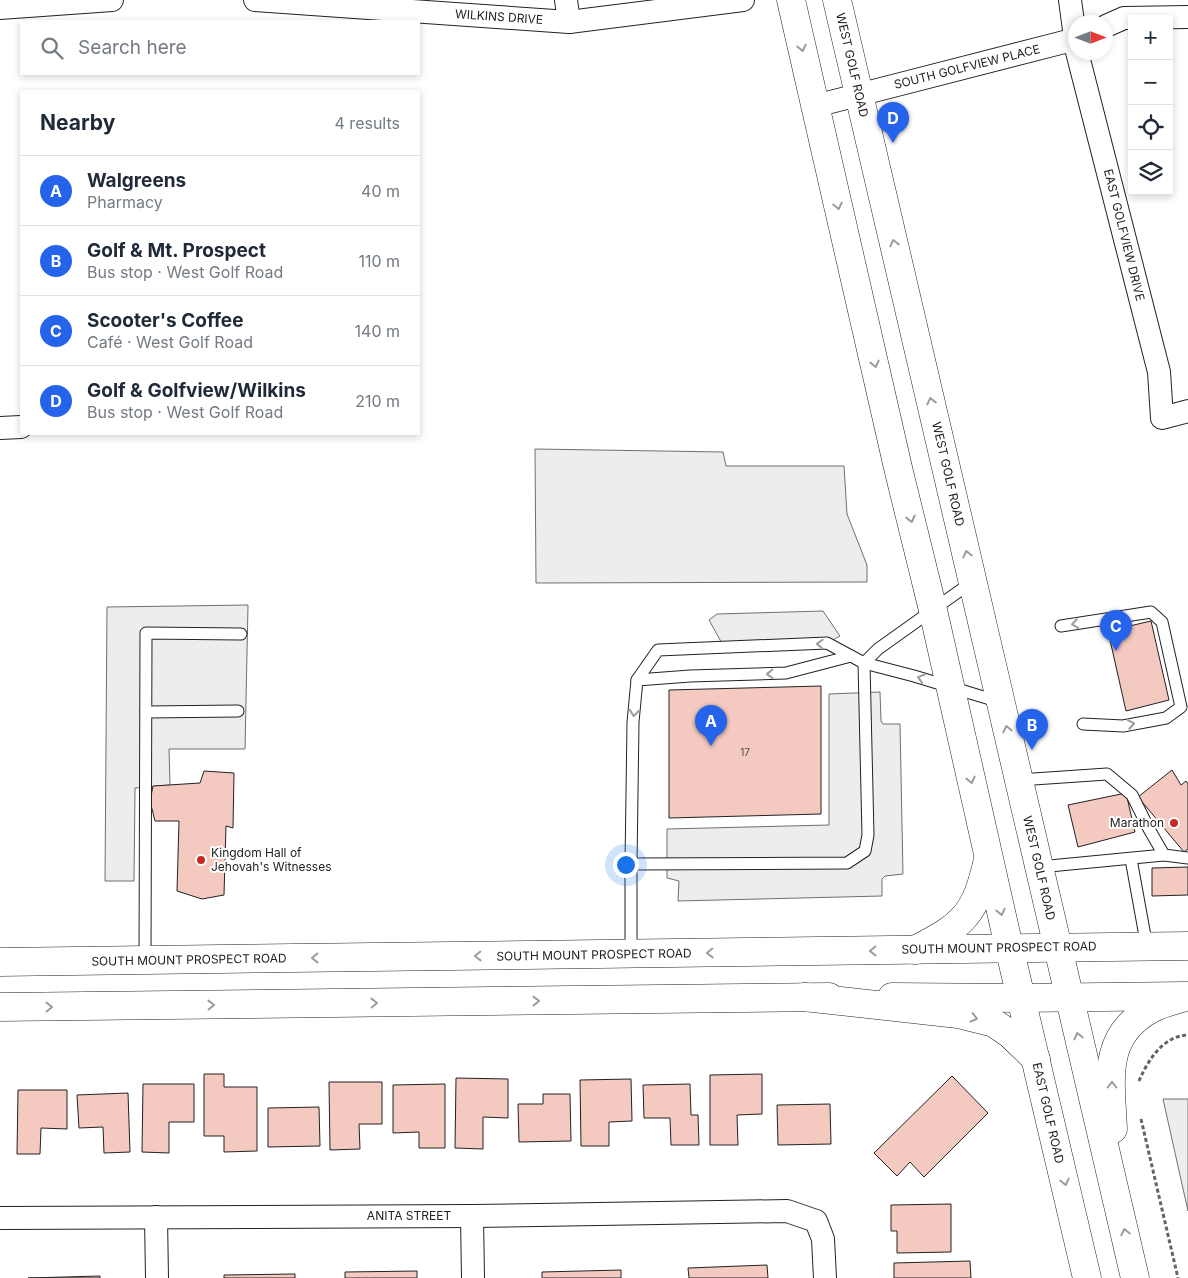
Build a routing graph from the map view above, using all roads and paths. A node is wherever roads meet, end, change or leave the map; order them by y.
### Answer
1 (112, 0) edge
2 (255, 0) edge
3 (566, 0) edge
4 (743, 0) edge
5 (792, 0) edge
6 (837, 0) edge
7 (1070, 0) edge
8 (0, 8) edge
9 (1072, 15) edge
10 (1188, 17) edge
11 (569, 22) junction
12 (1113, 23) edge
13 (1068, 46) edge
14 (1080, 60) edge
15 (859, 95) junction
16 (815, 106) junction
17 (1188, 411) edge
18 (20, 427) edge
19 (0, 428) edge
20 (973, 582) junction
21 (933, 610) junction
22 (1061, 626) dead end
23 (241, 634) dead end
24 (851, 656) junction
25 (864, 663) junction
26 (637, 680) junction
27 (950, 687) junction
28 (1001, 703) junction
29 (238, 711) dead end
30 (146, 712) junction
31 (1083, 724) dead end
32 (1019, 780) junction
33 (988, 856) junction
34 (1164, 856) junction
35 (1188, 858) edge
36 (1131, 859) junction
37 (631, 864) junction
38 (1039, 867) junction
39 (1147, 946) junction
40 (1188, 946) edge
41 (1009, 948) junction
42 (1058, 948) junction
43 (915, 950) junction
44 (631, 955) junction
45 (145, 960) junction
46 (0, 962) edge
47 (1188, 996) edge
48 (804, 997) junction
49 (1069, 997) junction
50 (1021, 998) junction
51 (0, 1007) edge
52 (1188, 1035) edge
53 (1036, 1059) junction
54 (1137, 1089) dead end
55 (1140, 1117) dead end
56 (1114, 1186) junction
57 (472, 1216) junction
58 (0, 1218) edge
59 (156, 1218) junction
60 (157, 1278) edge
61 (473, 1278) edge
62 (825, 1278) edge
63 (1087, 1278) edge
64 (1135, 1278) edge
65 (1178, 1278) edge

1 - 8 street
2 - 11 street, WILKINS DRIVE
3 - 11 street
4 - 11 street, WILKINS DRIVE
5 -> 16 main road
6 - 15 main road, WEST GOLF ROAD
7 - 9 street, EAST GOLFVIEW DRIVE
10 - 12 street
13 - 15 street, SOUTH GOLFVIEW PLACE
14 - 17 street, EAST GOLFVIEW DRIVE
15 - 16 street, SOUTH GOLFVIEW PLACE
20 -> 15 main road, WEST GOLF ROAD
16 -> 21 main road
18 - 19 street
20 - 21 lane
20 - 28 main road, WEST GOLF ROAD
21 - 25 lane
21 - 27 main road
31 -> 22 lane
23 - 30 lane
24 - 25 lane
24 -> 26 lane
24 -> 26 lane
27 -> 25 lane
25 - 37 lane
26 -> 37 lane
27 - 28 lane
27 -> 33 main road
32 -> 28 main road, WEST GOLF ROAD
29 - 30 lane
30 - 45 lane
32 - 34 lane
32 - 38 main road, WEST GOLF ROAD
33 -> 41 main road
33 - 43 main road
34 - 35 lane
34 - 36 lane
36 - 38 lane
36 - 39 lane
37 - 44 lane
38 - 42 main road, WEST GOLF ROAD
39 - 40 main road, SOUTH MOUNT PROSPECT ROAD
39 - 42 main road, SOUTH MOUNT PROSPECT ROAD
41 - 42 main road, SOUTH MOUNT PROSPECT ROAD
41 - 43 main road, SOUTH MOUNT PROSPECT ROAD
41 - 50 main road, EAST GOLF ROAD
42 - 49 main road
43 -> 44 main road, SOUTH MOUNT PROSPECT ROAD
44 -> 45 main road, SOUTH MOUNT PROSPECT ROAD
45 - 46 main road, SOUTH MOUNT PROSPECT ROAD
47 - 49 main road
56 -> 47 main road
48 - 50 main road
51 -> 48 main road
48 -> 53 main road
49 - 50 main road
56 -> 49 main road
50 - 53 main road, EAST GOLF ROAD
52 - 54 path
53 -> 63 main road, EAST GOLF ROAD
55 - 65 path
64 -> 56 main road
57 - 59 street, ANITA STREET
57 - 61 street
57 - 62 street, ANITA STREET
58 - 59 street, ANITA STREET
59 - 60 street

